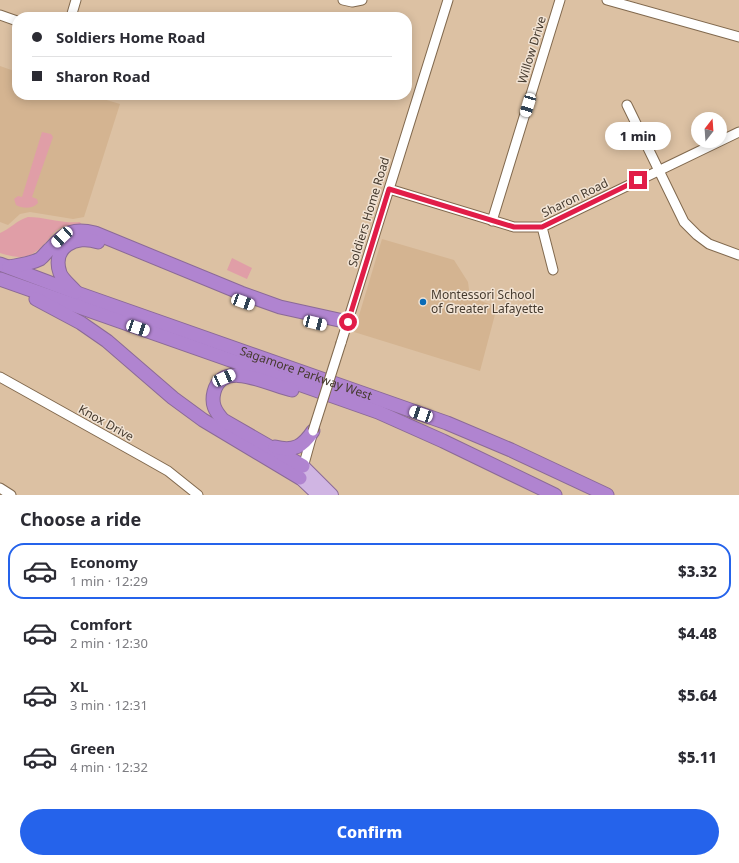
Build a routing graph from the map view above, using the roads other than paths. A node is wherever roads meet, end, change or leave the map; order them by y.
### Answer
1 (76, 0) edge
2 (343, 0) edge
3 (362, 0) edge
4 (448, 0) edge
5 (560, 0) edge
6 (607, 0) edge
7 (72, 12) edge
8 (0, 15) edge
9 (12, 19) edge
10 (739, 37) edge
11 (627, 105) dead end
12 (739, 132) edge
13 (659, 170) junction
14 (389, 189) junction
15 (492, 221) junction
16 (542, 227) junction
17 (739, 255) edge
18 (5, 266) edge
19 (553, 270) dead end
20 (3, 280) edge
21 (77, 293) junction
22 (346, 326) junction
23 (0, 377) edge
24 (335, 397) junction
25 (313, 431) junction
26 (269, 446) junction
27 (301, 472) junction
28 (0, 488) edge
29 (11, 495) edge
30 (198, 495) edge
31 (318, 495) edge
32 (332, 495) edge
33 (555, 495) edge
34 (607, 495) edge

1 - 7 street
2 - 3 street
4 - 14 street, Soldiers Home Road
5 - 15 street, Willow Drive
6 - 10 street
8 - 9 street
11 - 13 street
12 - 13 street, Sharon Road
13 - 16 street, Sharon Road
13 - 17 street
14 - 15 street, Sharon Road
14 - 22 street, Soldiers Home Road
15 - 16 street, Sharon Road
16 - 19 street
18 - 21 highway, Sagamore Parkway West
18 - 22 highway
20 - 24 highway, Sagamore Parkway West
20 - 27 highway
21 - 22 highway
21 - 34 highway, Sagamore Parkway West
22 - 25 street, Soldiers Home Road, bridge
23 - 30 street, Knox Drive
24 - 26 highway
24 - 33 highway, Sagamore Parkway West
25 - 26 highway
25 - 27 street, Soldiers Home Road
26 - 27 highway
27 - 31 main road
27 - 32 main road
28 - 29 street

